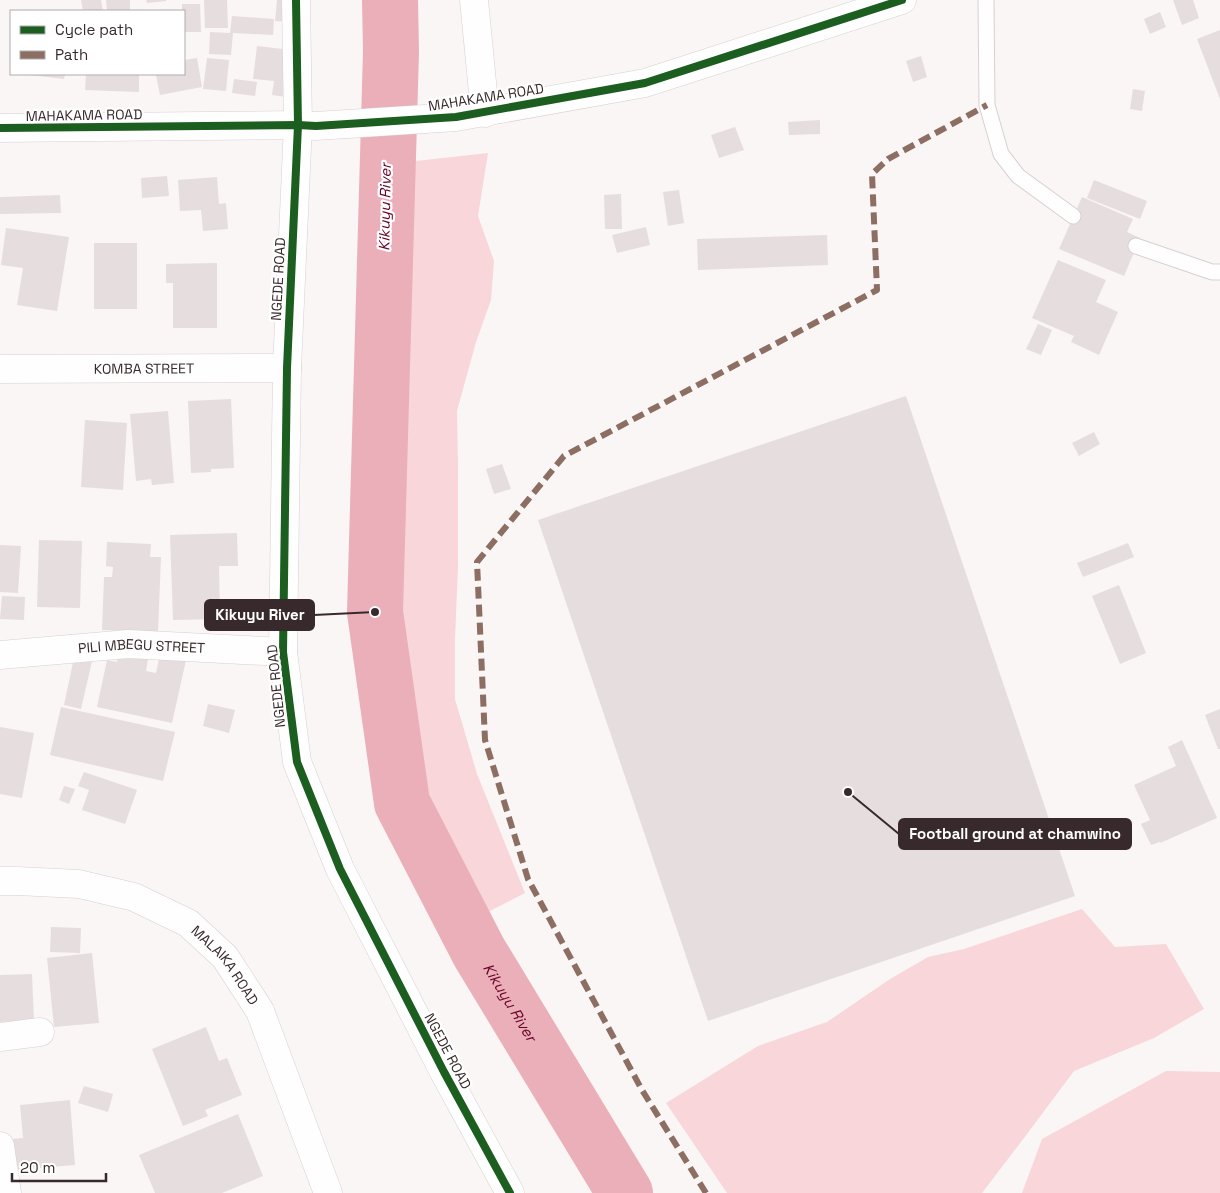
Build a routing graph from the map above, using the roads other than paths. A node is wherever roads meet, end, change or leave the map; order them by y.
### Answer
1 (296, 0) edge
2 (474, 0) edge
3 (902, 0) edge
4 (986, 0) edge
5 (486, 112) junction
6 (307, 126) junction
7 (0, 128) edge
8 (1073, 216) dead end
9 (1136, 246) dead end
10 (1220, 272) edge
11 (287, 368) junction
12 (0, 369) edge
13 (283, 652) junction
14 (0, 655) edge
15 (0, 881) edge
16 (40, 1032) dead end
17 (0, 1037) edge
18 (0, 1146) edge
19 (7, 1193) edge
20 (328, 1193) edge
21 (510, 1193) edge

1 - 6 street, NGEDE ROAD
2 - 5 street
3 - 5 street, MAHAKAMA ROAD
4 - 8 lane
5 - 6 street, MAHAKAMA ROAD
6 - 7 street, MAHAKAMA ROAD
6 - 11 street, NGEDE ROAD
9 - 10 lane
11 - 12 street, KOMBA STREET
11 - 13 street, NGEDE ROAD
13 - 14 street, PILI MBEGU STREET
13 - 21 street, NGEDE ROAD
15 - 20 street, MALAIKA ROAD
16 - 17 street
18 - 19 street

